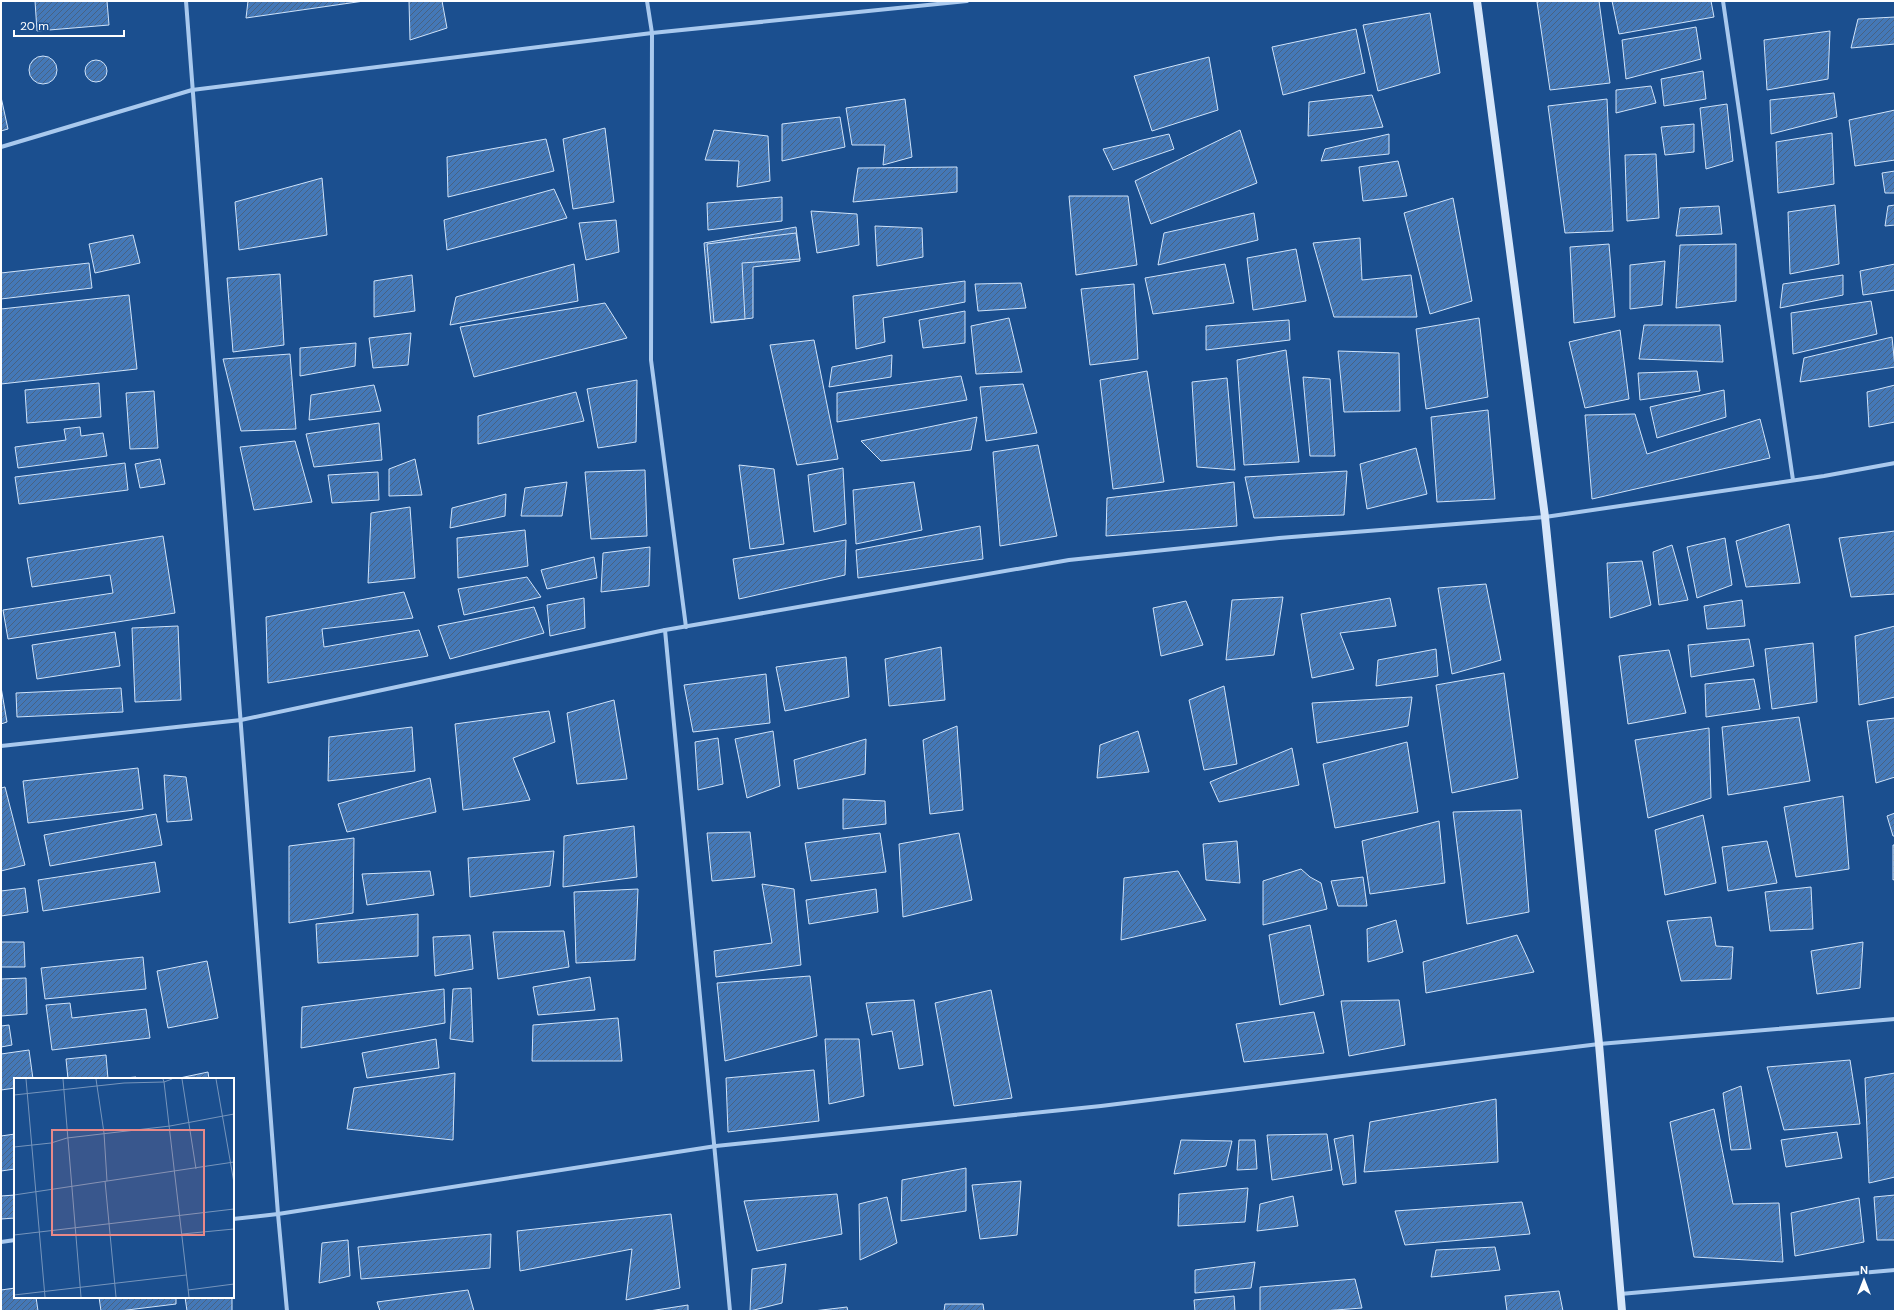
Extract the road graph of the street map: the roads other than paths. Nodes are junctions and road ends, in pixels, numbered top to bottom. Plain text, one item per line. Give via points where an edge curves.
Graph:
1 (186, 1) edge
2 (647, 1) edge
3 (967, 1) edge
4 (1477, 1) edge
5 (1723, 1) edge
6 (652, 33) junction
7 (192, 90) junction
8 (1, 147) edge
9 (1895, 463) edge
10 (1793, 480) junction
11 (1545, 517) junction
12 (686, 627) junction
13 (665, 630) junction
14 (241, 720) junction
15 (1, 746) edge
16 (1895, 1019) edge
17 (1599, 1044) junction
18 (716, 1146) junction
19 (278, 1214) junction
20 (234, 1219) edge
21 (14, 1240) edge
22 (1, 1242) edge
23 (1895, 1270) edge
24 (1620, 1294) junction
25 (287, 1311) edge
26 (730, 1311) edge
27 (1622, 1311) edge

1 - 7 street
2 - 6 street
3 - 6 street
4 - 11 street
5 - 10 street
6 - 7 street
6 - 12 street via 651,360
7 - 8 street
7 - 14 street
9 - 10 street
10 - 11 street
11 - 12 street via 1279,538 1069,560
11 - 17 street
12 - 13 street
13 - 14 street
13 - 18 street
14 - 15 street
14 - 19 street
16 - 17 street
17 - 18 street via 1109,1105
17 - 24 street
18 - 19 street
18 - 26 street
19 - 20 street
19 - 25 street
21 - 22 street
23 - 24 street
24 - 27 street

